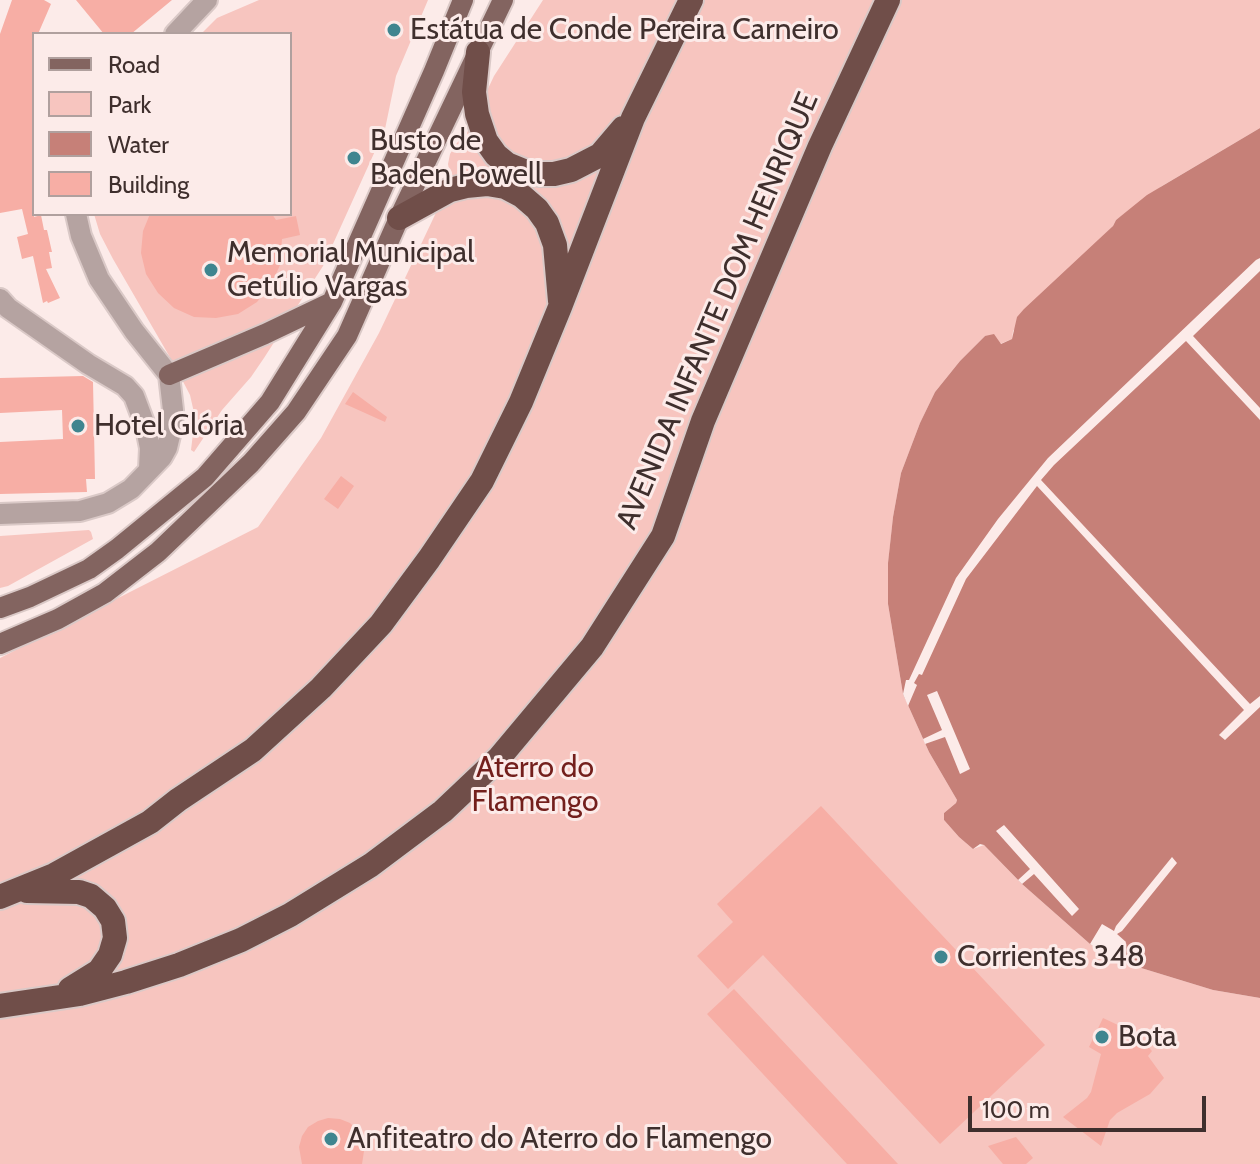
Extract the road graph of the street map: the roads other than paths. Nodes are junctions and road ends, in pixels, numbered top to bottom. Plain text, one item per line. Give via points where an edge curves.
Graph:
1 (207, 0) edge
2 (463, 0) edge
3 (503, 0) edge
4 (691, 0) edge
5 (888, 0) edge
6 (177, 32) edge
7 (478, 52) junction
8 (633, 118) junction
9 (76, 216) edge
10 (399, 218) junction
11 (332, 302) junction
12 (4, 304) edge
13 (560, 307) junction
14 (169, 375) junction
15 (149, 469) junction
16 (0, 514) edge
17 (0, 608) edge
18 (0, 644) edge
19 (8, 894) edge
20 (54, 997) junction
21 (0, 1006) edge

1 - 6 street
2 - 11 main road
3 - 7 main road
4 - 8 highway
5 - 20 highway, AVENIDA INFANTE DOM HENRIQUE via 703,421 663,536 583,658 499,758 443,811 371,865 241,940 126,982
7 - 8 highway via 477,114 486,141 507,164 539,174 571,170 600,155
7 - 10 main road
8 - 13 highway
9 - 14 street via 99,279
10 - 13 highway via 466,186 505,187 522,196 547,223 555,245
10 - 18 main road via 347,336 296,412 251,463 158,552 105,593
11 - 14 main road
11 - 17 main road via 270,402 205,477 89,569
12 - 15 street via 134,396 146,428
13 - 19 highway via 482,481 381,624 321,688 253,750 150,822
14 - 15 street via 172,427 167,448
15 - 16 street via 108,503 80,511
19 - 20 highway via 79,892 91,896 113,921 115,938 99,971
20 - 21 highway, AVENIDA INFANTE DOM HENRIQUE

